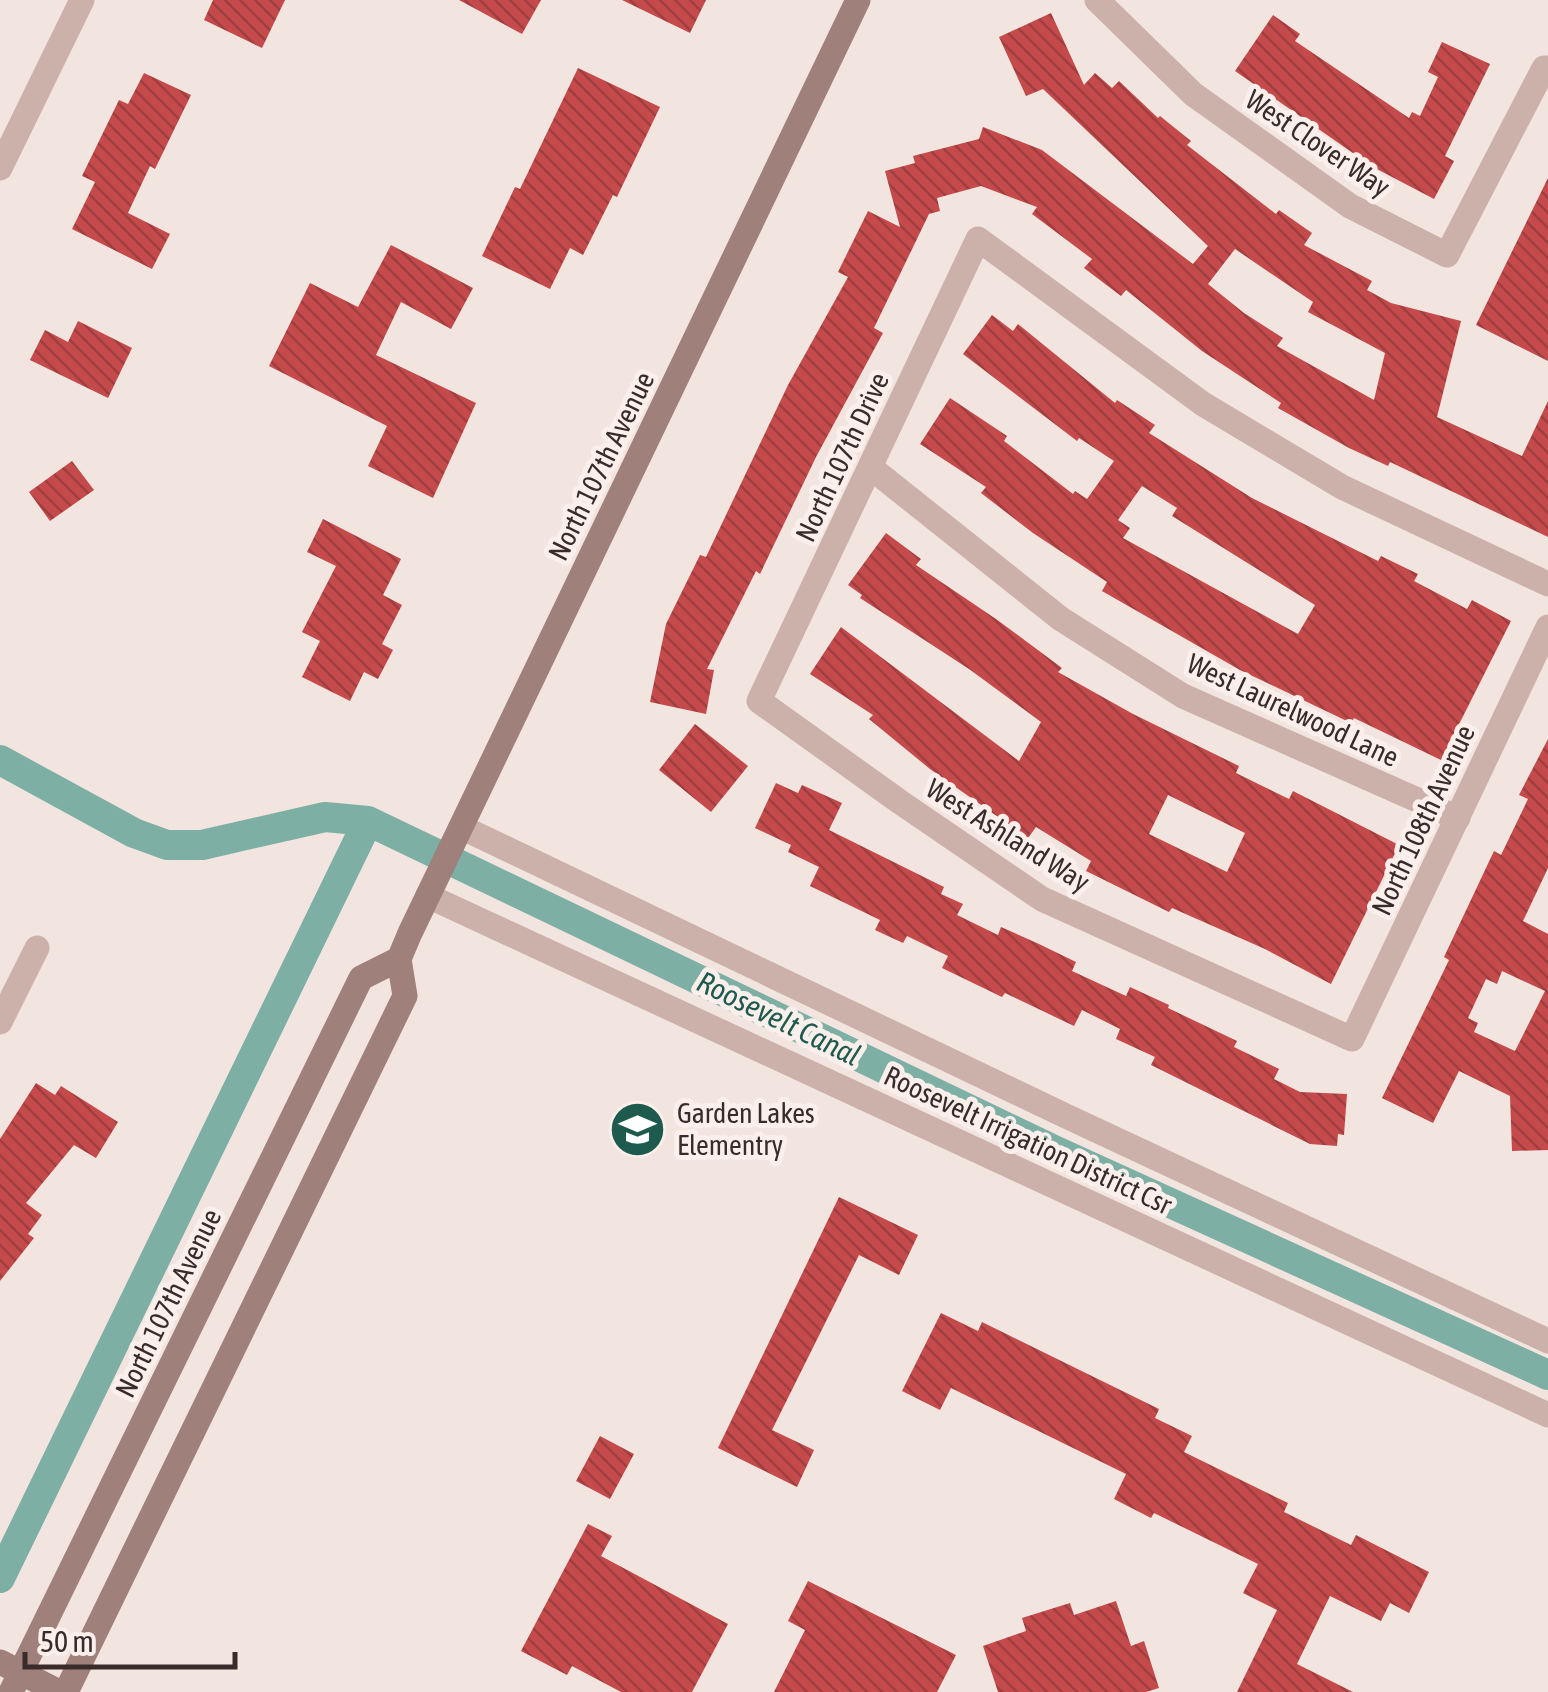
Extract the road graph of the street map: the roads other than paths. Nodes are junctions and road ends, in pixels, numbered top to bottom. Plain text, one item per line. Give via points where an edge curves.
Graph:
1 (82, 0) edge
2 (858, 0) edge
3 (1097, 0) edge
4 (1548, 68) edge
5 (0, 168) edge
6 (870, 467) junction
7 (1548, 584) edge
8 (1548, 627) edge
9 (759, 701) joint
10 (1458, 818) junction
11 (461, 828) junction
12 (430, 892) junction
13 (37, 948) dead end
14 (398, 959) junction
15 (0, 1022) edge
16 (1352, 1039) joint
17 (1548, 1341) edge
18 (1548, 1415) edge
19 (10, 1675) edge
20 (63, 1692) edge

1 - 5 street
2 - 11 main road, North 107th Avenue
3 - 4 street, West Clover Way via 1193,94 1350,206 1447,255
6 - 7 street, North 107th Drive via 978,239 1203,404 1342,487
6 - 9 street, North 107th Drive
6 - 10 street, West Laurelwood Lane via 1061,619 1183,696
8 - 10 street, North 108th Avenue
9 - 16 street, West Ashland Way via 1042,898
10 - 16 street, North 108th Avenue
11 - 12 main road, North 107th Avenue
11 - 17 street, Roosevelt Irrigation District Csr
12 - 14 main road, North 107th Avenue
12 - 18 street, Roosevelt Irrigation District Csr
13 - 15 street
14 - 19 main road, North 107th Avenue via 361,978
14 - 20 main road, North 107th Avenue via 405,996
19 - 20 main road

